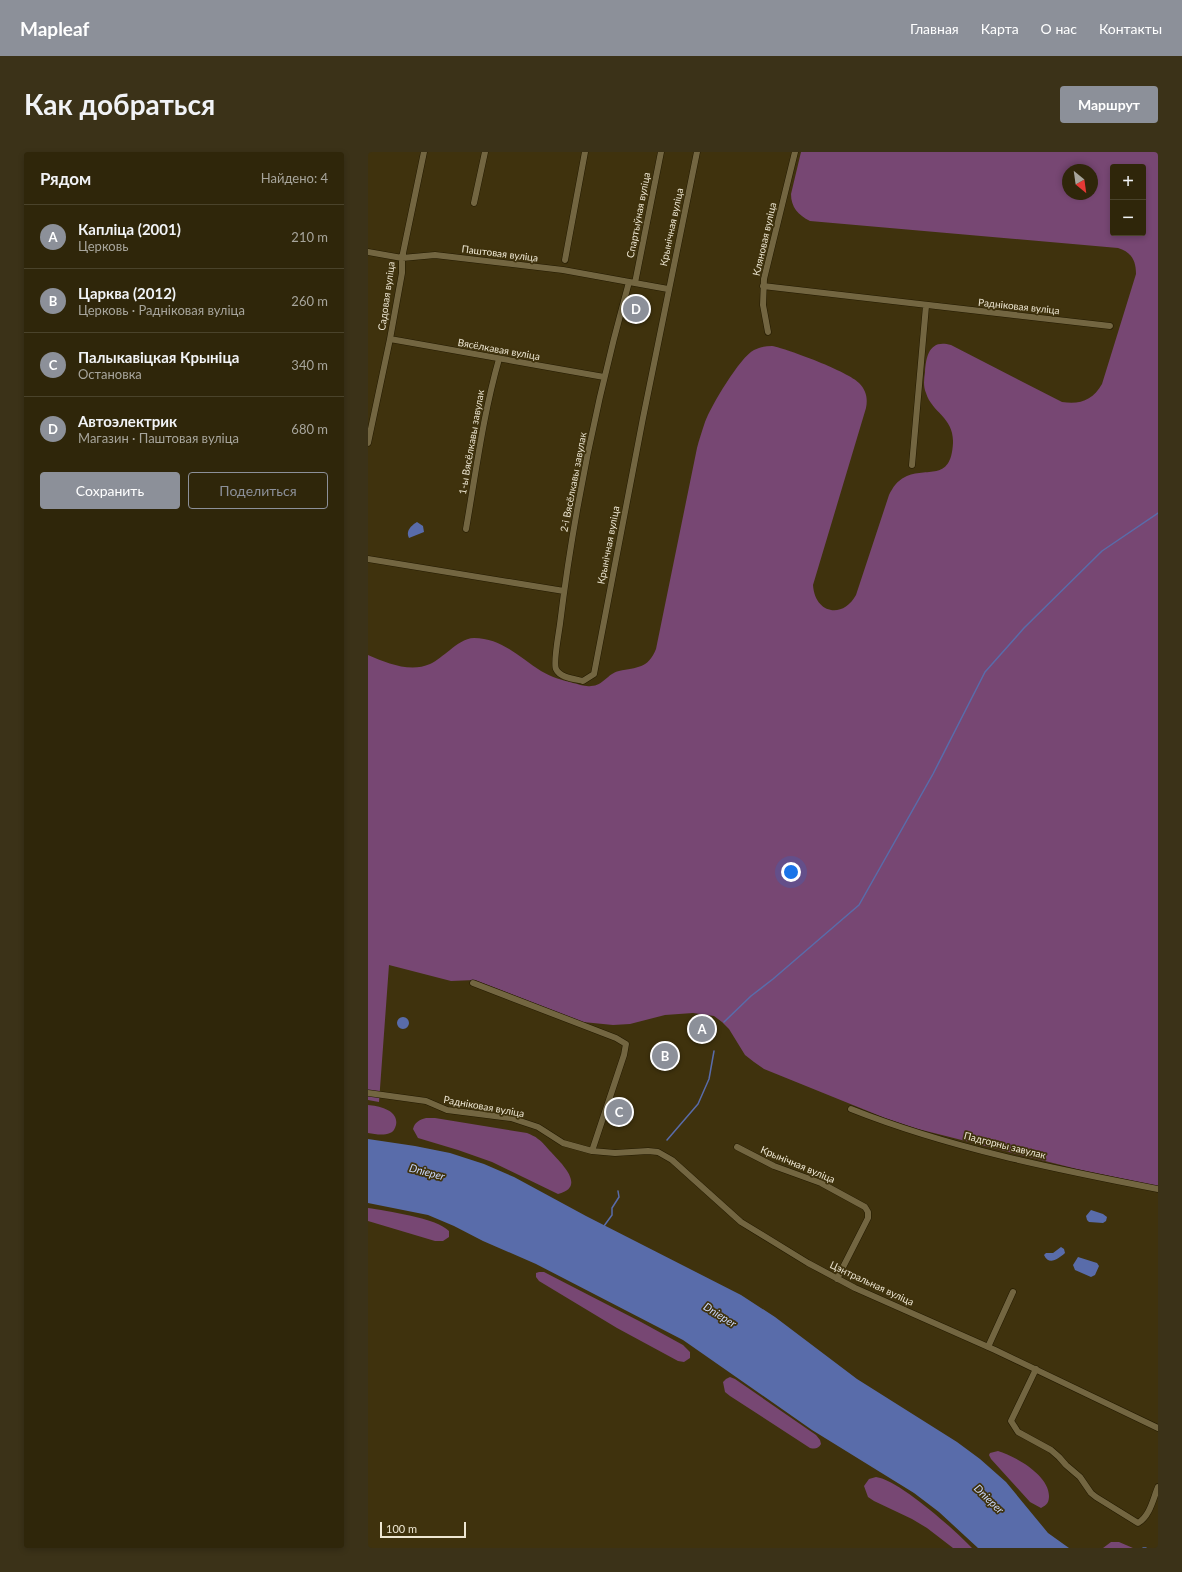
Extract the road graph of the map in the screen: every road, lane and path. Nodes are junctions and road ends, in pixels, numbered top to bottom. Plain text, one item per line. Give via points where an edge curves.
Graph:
1 (424, 152) edge
2 (485, 152) edge
3 (585, 152) edge
4 (661, 152) edge
5 (697, 152) edge
6 (795, 152) edge
7 (474, 203) dead end
8 (368, 252) edge
9 (402, 258) junction
10 (565, 260) dead end
11 (632, 282) junction
12 (763, 286) junction
13 (668, 289) junction
14 (926, 306) junction
15 (1110, 326) dead end
16 (768, 332) dead end
17 (390, 339) junction
18 (499, 359) junction
19 (604, 378) junction
20 (368, 443) edge
21 (912, 465) dead end
22 (466, 529) dead end
23 (368, 559) edge
24 (564, 591) junction
25 (473, 983) dead end
26 (368, 1093) edge
27 (851, 1109) dead end
28 (737, 1147) dead end
29 (592, 1151) junction
30 (1158, 1189) edge
31 (837, 1279) junction
32 (1013, 1292) dead end
33 (988, 1347) junction
34 (1036, 1370) junction
35 (1158, 1428) edge
36 (1158, 1486) edge

1 - 9 street, Садовая вуліца
2 - 7 street
3 - 10 street
4 - 11 street, Спартыўная вуліца
5 - 13 street, Крынічная вуліца
6 - 12 street, Кляновая вуліца
8 - 9 street, Паштовая вуліца
9 - 11 street, Паштовая вуліца via 435,255 563,270
9 - 17 street, Садовая вуліца via 402,273
11 - 13 street, Паштовая вуліца
11 - 19 street
12 - 14 street, Радніковая вуліца
12 - 16 street, Кляновая вуліца via 763,305
13 - 24 street, Крынічная вуліца via 594,674 583,681 560,674 556,670
14 - 15 street, Радніковая вуліца
14 - 21 street
17 - 18 street, Вясёлкавая вуліца
17 - 20 street, Садовая вуліца
18 - 19 street, Вясёлкавая вуліца
18 - 22 street, 1-ы Вясёлкавы завулак via 492,382
19 - 24 street, 2-і Вясёлкавы завулак
23 - 24 street
25 - 29 street via 626,1044
26 - 29 street, Радніковая вуліца via 426,1102 448,1110 511,1118 538,1127 563,1143
27 - 30 street, Падгорны завулак via 892,1125 952,1143 1097,1178
28 - 31 street, Крынічная вуліца via 774,1166 821,1183 865,1208 868,1218
29 - 31 street, Цэнтральная вуліца via 648,1151 665,1155 749,1228
31 - 33 street, Цэнтральная вуліца
32 - 33 street
33 - 34 street, Цэнтральная вуліца
34 - 35 street, Цэнтральная вуліца
34 - 36 street via 1011,1420 1018,1432 1051,1450 1080,1477 1091,1493 1138,1523 1147,1515

